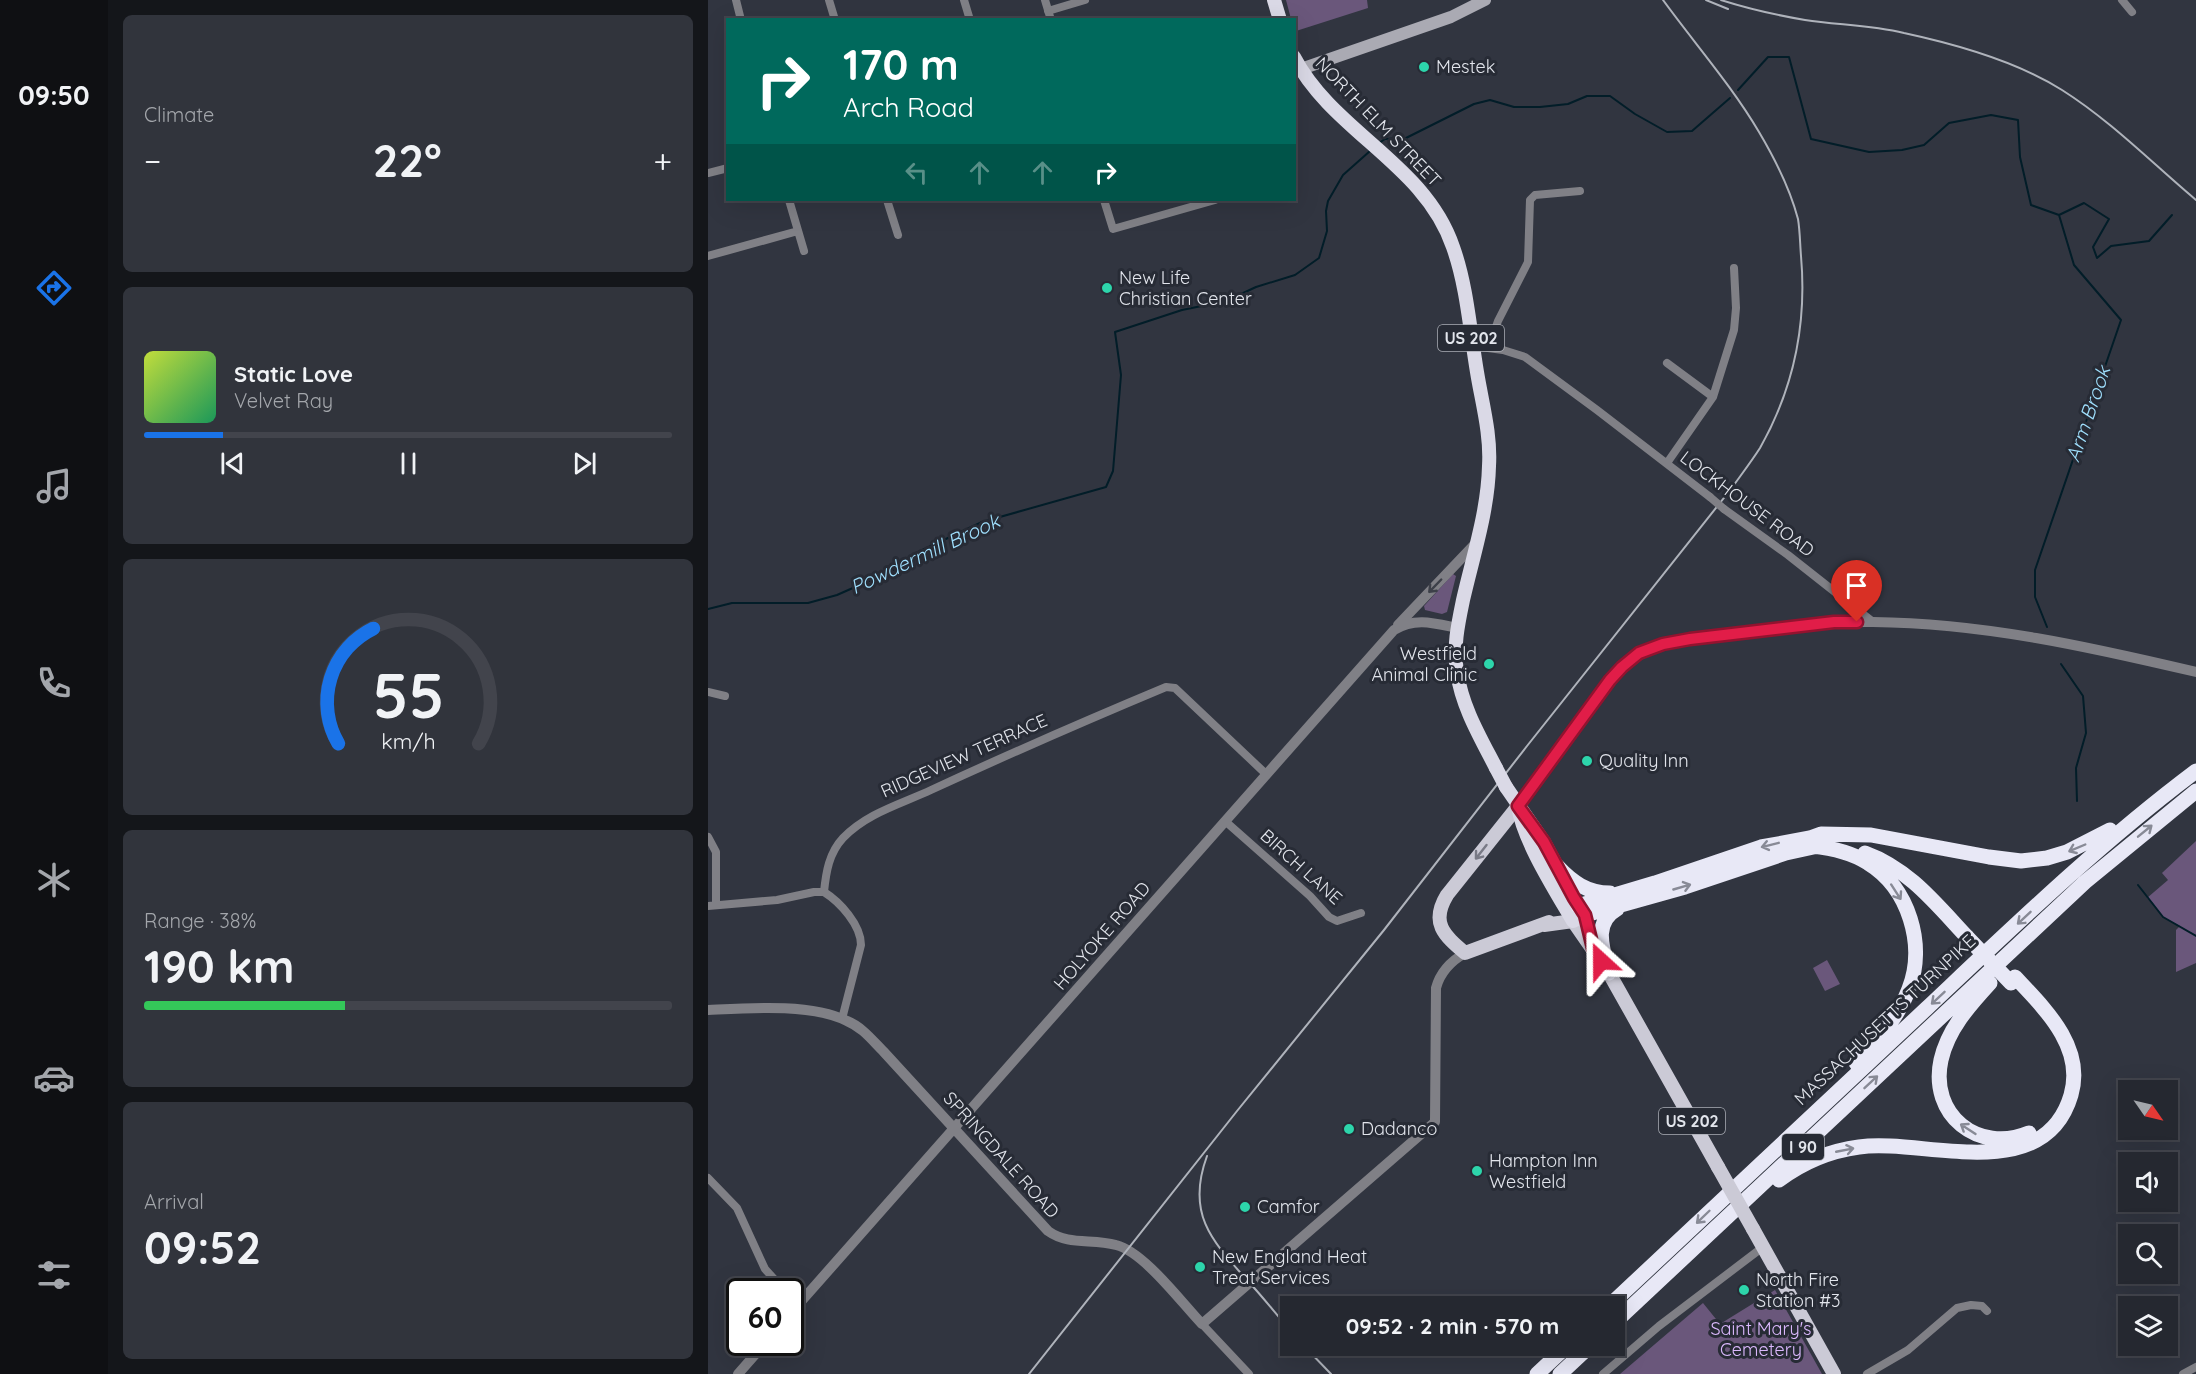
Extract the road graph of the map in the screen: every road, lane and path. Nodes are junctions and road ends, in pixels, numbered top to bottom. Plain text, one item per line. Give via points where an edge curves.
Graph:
1 (736, 0) edge
2 (829, 0) edge
3 (964, 0) edge
4 (1045, 0) edge
5 (1085, 0) edge
6 (1274, 0) edge
7 (1485, 0) edge
8 (2122, 0) edge
9 (2132, 12) dead end
10 (1050, 15) edge
11 (740, 18) edge
12 (834, 18) edge
13 (969, 18) edge
14 (1279, 18) edge
15 (1297, 66) edge
16 (726, 168) edge
17 (708, 173) edge
18 (1580, 191) dead end
19 (789, 201) edge
20 (887, 201) edge
21 (1104, 201) edge
22 (1211, 201) edge
23 (798, 231) junction
24 (897, 235) dead end
25 (804, 251) dead end
26 (708, 256) edge
27 (1734, 267) dead end
28 (1473, 346) junction
29 (1491, 348) junction
30 (1667, 363) dead end
31 (1713, 397) junction
32 (1667, 464) junction
33 (1475, 544) junction
34 (1873, 622) junction
35 (1457, 628) junction
36 (1394, 630) junction
37 (2196, 672) edge
38 (708, 692) edge
39 (724, 696) dead end
40 (2196, 771) edge
41 (1266, 774) junction
42 (2196, 791) edge
43 (1518, 806) junction
44 (2146, 809) junction
45 (1226, 821) junction
46 (708, 837) edge
47 (1811, 842) junction
48 (1557, 866) junction
49 (2085, 882) junction
50 (824, 892) junction
51 (1628, 897) junction
52 (712, 906) edge
53 (1361, 913) dead end
54 (1576, 913) junction
55 (1459, 957) junction
56 (1609, 973) junction
57 (2013, 980) junction
58 (708, 1010) edge
59 (842, 1019) junction
60 (955, 1128) junction
61 (708, 1178) edge
62 (1738, 1184) junction
63 (1762, 1247) junction
64 (773, 1278) edge
65 (1620, 1296) edge
66 (804, 1300) edge
67 (1987, 1311) dead end
68 (1625, 1313) edge
69 (1625, 1314) edge
70 (1202, 1324) junction
71 (754, 1356) edge
72 (1556, 1356) edge
73 (1579, 1356) edge
74 (2196, 1366) edge
75 (738, 1374) edge
76 (1249, 1374) edge
77 (1537, 1374) edge
78 (1560, 1374) edge
79 (1603, 1374) edge
80 (1834, 1374) edge
81 (1867, 1374) edge
82 (2183, 1374) edge

1 - 11 street
2 - 12 street
3 - 13 street
4 - 10 street
5 - 10 street
6 - 14 highway
7 - 15 main road via 1451,17
8 - 9 street
15 - 28 highway, NORTH ELM STREET / US 202 via 1331,105 1411,178 1439,217 1449,236 1461,279
16 - 17 street
18 - 29 street via 1535,195 1530,200 1528,262 1498,321
19 - 23 street
20 - 24 street
21 - 22 street via 1113,229
23 - 25 street
23 - 26 street
27 - 31 street via 1734,330
28 - 29 street, LOCKHOUSE ROAD
28 - 33 highway, NORTH ELM STREET / US 202 via 1489,458 1484,511
29 - 32 street, LOCKHOUSE ROAD via 1525,357
30 - 31 street
31 - 32 street
32 - 34 street, LOCKHOUSE ROAD, bridge
33 - 35 highway, NORTH ELM STREET / US 202
33 -> 36 street, HOLYOKE ROAD
34 - 37 street via 1997,631
34 - 43 street via 1834,622 1713,636 1663,644 1639,653 1610,680
35 - 36 street via 1421,621
35 - 43 highway, NORTH ELM STREET / US 202, bridge via 1457,672 1466,707
36 - 41 street, HOLYOKE ROAD
38 - 39 street
40 - 44 highway, MASSACHUSETTS TURNPIKE / I 90
41 - 45 street, HOLYOKE ROAD
41 - 50 street, RIDGEVIEW TERRACE via 1175,688 1166,687 872,816 835,847 826,870
49 -> 42 highway, MASSACHUSETTS TURNPIKE / I 90
43 - 48 highway, US 202
43 - 54 highway, US 202 via 1524,828
43 -> 55 main road via 1452,887 1439,910 1438,921
44 -> 47 highway via 2074,849 2027,860 1989,858 1863,834 1821,834
44 -> 62 highway, MASSACHUSETTS TURNPIKE / I 90 via 2080,865
45 - 53 street, BIRCH LANE via 1329,917 1337,921
45 - 60 street, HOLYOKE ROAD
46 - 52 street via 716,852
47 - 51 highway via 1761,847
47 - 57 highway, bridge via 1852,849 1894,866 1918,884
47 -> 62 highway via 1858,857 1895,888 1915,936 1912,980 1885,1030
48 - 51 highway via 1591,891
48 - 54 highway, US 202
57 -> 49 highway via 2054,1034 2063,1058 2065,1086 2057,1108 2036,1130 2019,1137 1995,1139 1965,1129 1947,1109 1939,1075 1944,1047 1973,1002
68 -> 49 highway, MASSACHUSETTS TURNPIKE / I 90
50 - 52 street
50 - 59 street via 852,921 861,937
51 - 54 highway
51 - 56 highway via 1608,914 1603,924 1601,945
54 - 55 main road
54 - 56 main road, US 202
55 - 70 street via 1436,988 1435,1122
56 - 63 main road, US 202, bridge
69 -> 57 highway via 1774,1183 1814,1158 1861,1147 1984,1153 2011,1150 2048,1133 2068,1105 2073,1088 2072,1060 2062,1033 2047,1012
58 - 59 street, SPRINGDALE ROAD via 791,1009
59 - 60 street, SPRINGDALE ROAD via 860,1028
60 - 66 street, HOLYOKE ROAD
60 - 70 street, SPRINGDALE ROAD via 1048,1231 1066,1240 1110,1243 1127,1249
61 - 64 street via 737,1209 765,1269
62 -> 65 highway, MASSACHUSETTS TURNPIKE / I 90
63 - 79 street
63 - 80 main road, US 202
67 - 81 street via 1982,1306 1957,1308 1908,1350
70 - 76 street, SPRINGDALE ROAD
71 - 75 street
72 - 77 highway
73 - 78 highway
74 - 82 street

